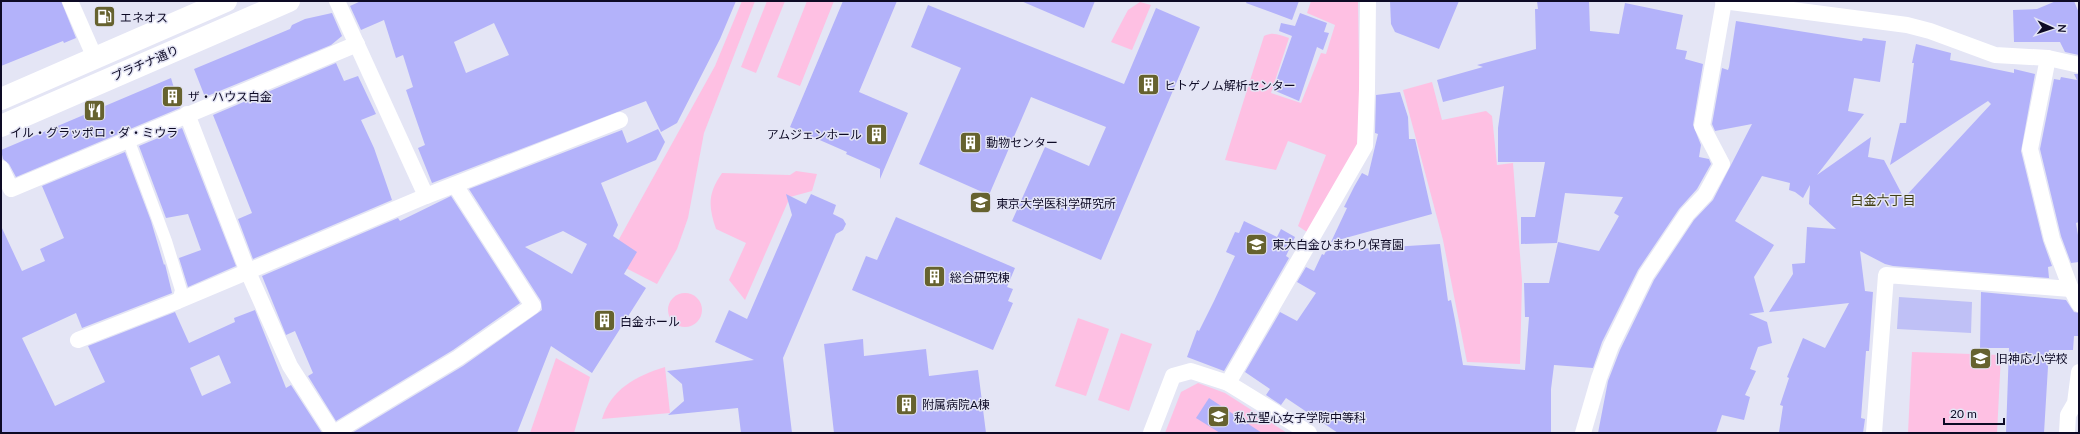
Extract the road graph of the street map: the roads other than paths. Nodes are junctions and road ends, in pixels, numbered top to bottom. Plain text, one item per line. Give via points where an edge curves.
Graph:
1 (70, 1) edge
2 (226, 1) edge
3 (289, 1) edge
4 (337, 1) edge
5 (1368, 1) edge
6 (1724, 1) edge
7 (205, 5) edge
8 (217, 32) junction
9 (357, 44) junction
10 (95, 58) junction
11 (2048, 58) junction
12 (2079, 65) edge
13 (1, 99) edge
14 (187, 114) junction
15 (620, 120) dead end
16 (1, 126) edge
17 (128, 139) junction
18 (1, 168) edge
19 (455, 185) junction
20 (426, 196) junction
21 (248, 272) junction
22 (2071, 289) junction
23 (178, 301) junction
24 (2079, 304) edge
25 (78, 340) dead end
26 (2079, 372) edge
27 (1228, 382) junction
28 (334, 433) edge
29 (1151, 433) edge
30 (1309, 433) edge
31 (1583, 433) edge
32 (1874, 433) edge
33 (2067, 433) edge

1 - 10 street
2 - 7 main road, プラチナ通り
3 - 8 main road, プラチナ通り
4 - 9 street
5 - 27 street via 1368,89 1364,146
6 - 11 street via 1907,25 1995,55
6 - 31 street via 1702,126 1722,164 1705,195 1687,214 1646,276 1611,346
7 - 8 street
7 - 10 main road, プラチナ通り
8 - 16 main road, プラチナ通り
9 - 14 street
9 - 20 street
10 - 13 main road, プラチナ通り
11 - 12 street
11 - 22 street via 2030,149 2052,239
14 - 17 street
14 - 21 street
15 - 19 street
17 - 18 street via 11,189
17 - 23 street via 164,234 181,290
19 - 20 street
19 - 28 street via 533,306 458,358
20 - 21 street
21 - 23 street
21 - 28 street via 290,366
22 - 24 street
22 - 32 street via 1886,275
23 - 25 street
26 - 33 street via 2075,403 2068,415
27 - 29 street via 1191,371 1173,376
27 - 30 street

